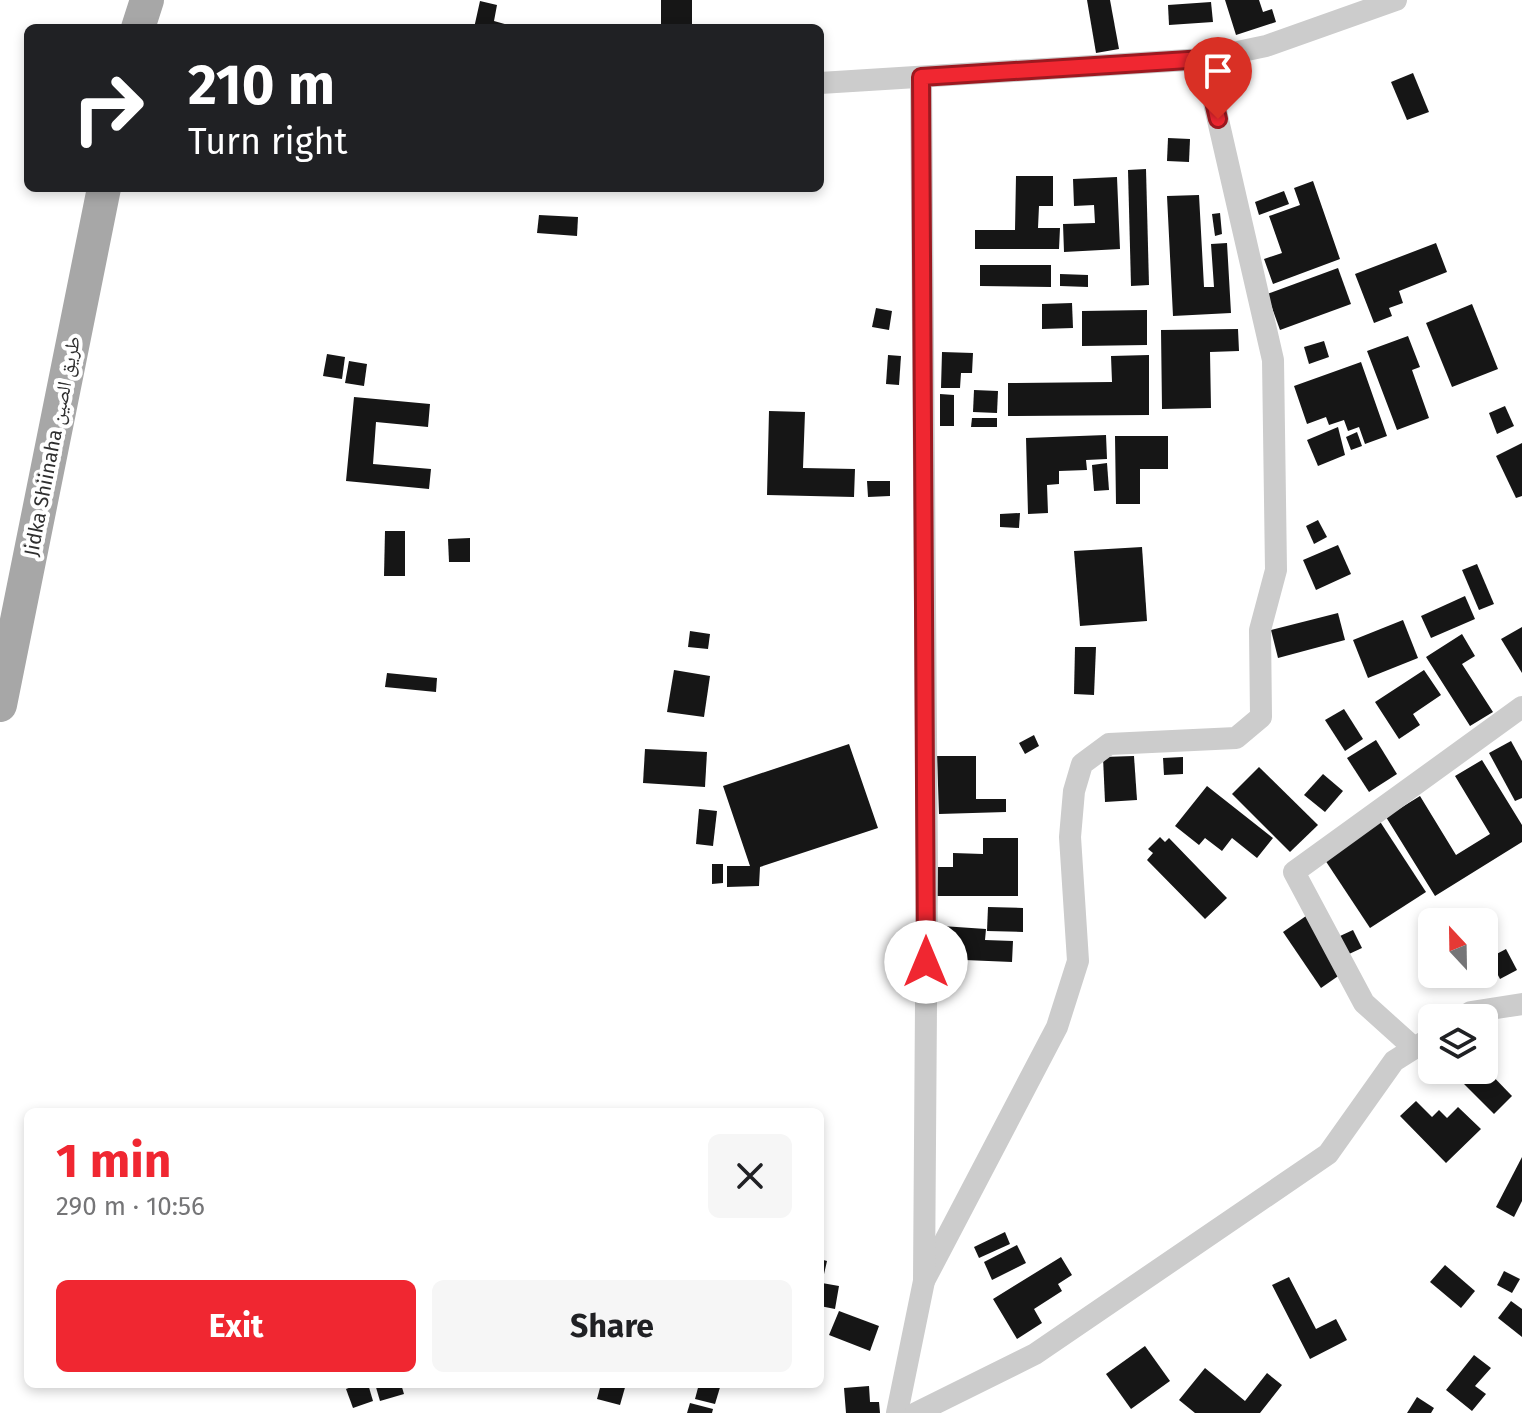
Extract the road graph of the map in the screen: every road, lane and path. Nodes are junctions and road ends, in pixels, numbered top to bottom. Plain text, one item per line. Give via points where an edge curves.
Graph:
1 (147, 0) edge
2 (1396, 0) edge
3 (139, 24) edge
4 (1204, 59) junction
5 (921, 77) junction
6 (824, 83) edge
7 (103, 192) edge
8 (0, 705) edge
9 (1522, 707) edge
10 (1522, 1004) edge
11 (1498, 1008) edge
12 (1418, 1039) edge
13 (1418, 1045) edge
14 (924, 1281) junction
15 (897, 1413) edge
16 (916, 1413) edge

1 - 3 main road
2 - 4 street via 1266,46
4 - 5 street
4 - 14 street via 1273,360 1276,570 1260,630 1261,717 1236,738 1109,744 1082,764 1070,837 1078,961 1057,1027
5 - 6 street
5 - 14 street via 927,866
7 - 8 main road, Jidka Shiinaha طريق الصين
9 - 12 street via 1294,872 1364,1003
10 - 11 street
13 - 16 street via 1394,1061 1328,1154 1035,1354
14 - 15 street

